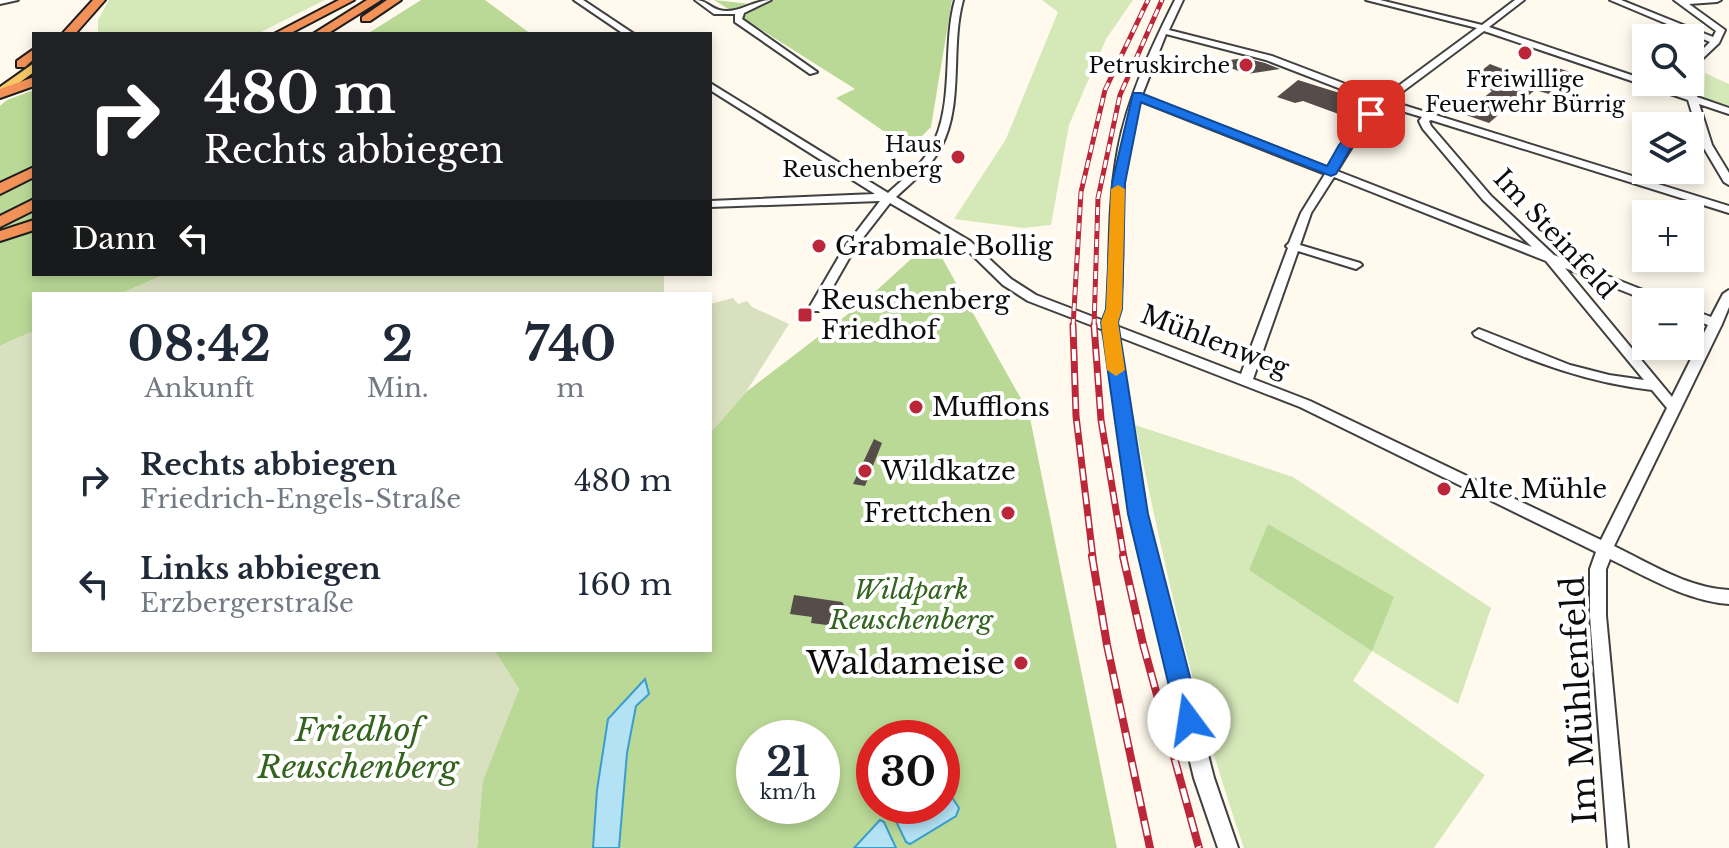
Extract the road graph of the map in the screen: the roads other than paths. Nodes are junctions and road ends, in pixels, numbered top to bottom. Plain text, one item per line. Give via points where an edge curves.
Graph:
1 (14, 0) edge
2 (85, 0) edge
3 (99, 0) edge
4 (348, 0) edge
5 (375, 0) edge
6 (395, 0) edge
7 (578, 0) edge
8 (699, 0) edge
9 (767, 0) edge
10 (959, 0) edge
11 (1179, 0) edge
12 (1370, 0) edge
13 (1520, 0) edge
14 (1614, 0) edge
15 (1717, 0) edge
16 (1680, 1) edge
17 (0, 2) edge
18 (740, 12) junction
19 (1485, 28) junction
20 (1164, 31) junction
21 (56, 32) edge
22 (70, 32) edge
23 (284, 32) edge
24 (322, 32) edge
25 (345, 32) edge
26 (627, 32) edge
27 (1717, 43) junction
28 (29, 66) edge
29 (813, 72) dead end
30 (0, 80) edge
31 (32, 82) edge
32 (712, 87) edge
33 (0, 94) edge
34 (1137, 96) junction
35 (1692, 98) junction
36 (1383, 102) junction
37 (1729, 111) edge
38 (1430, 115) junction
39 (32, 172) edge
40 (1331, 172) junction
41 (1729, 182) edge
42 (0, 189) edge
43 (32, 190) edge
44 (891, 196) junction
45 (712, 204) edge
46 (32, 205) edge
47 (0, 206) edge
48 (1729, 210) edge
49 (0, 222) edge
50 (32, 226) edge
51 (0, 236) edge
52 (1292, 246) junction
53 (1550, 258) junction
54 (1356, 265) dead end
55 (1632, 290) edge
56 (1729, 294) edge
57 (815, 308) dead end
58 (1704, 319) edge
59 (1716, 324) junction
60 (1479, 333) dead end
61 (1246, 380) junction
62 (1657, 386) junction
63 (1675, 409) junction
64 (1605, 549) junction
65 (1729, 597) edge
66 (1228, 848) edge
67 (1618, 848) edge

1 - 17 street
2 - 21 highway
3 - 22 highway
4 - 23 highway
5 - 24 highway
6 - 25 highway
7 - 26 street
8 - 18 street via 717,12
9 - 18 street
10 - 44 street via 945,123 930,157
11 - 20 street
12 - 19 street
13 - 19 street
14 - 27 street
15 - 16 street
16 - 27 street via 1719,26
18 - 29 street via 738,20
19 - 35 street
19 - 36 street
20 - 34 street
20 - 36 street via 1269,58
27 - 35 street via 1696,60
28 - 30 main road
28 - 33 main road
31 - 33 highway
32 - 44 street, Mühlenweg
34 - 40 street
34 - 66 street via 1118,183 1110,329 1138,514 1204,778
35 - 37 street
35 - 41 street via 1707,145
36 - 38 street
36 - 40 street via 1359,127
38 - 48 street
38 - 53 street, Im Steinfeld via 1426,127 1456,164
39 - 42 highway
40 - 52 street
40 - 53 street
43 - 47 highway
44 - 45 street
44 - 57 street via 830,277
44 - 61 street, Mühlenweg via 966,243 1032,298
46 - 49 highway
50 - 51 highway
52 - 54 street
52 - 61 street
53 - 55 street
53 - 62 street, Im Steinfeld
56 - 59 street, Im Mühlenfeld
58 - 59 street
59 - 63 street, Im Mühlenfeld
60 - 62 street via 1560,369
61 - 64 street, Mühlenweg
62 - 63 street, Im Steinfeld
63 - 64 street, Im Mühlenfeld
64 - 65 street, Mühlenweg via 1694,591
64 - 67 street, Im Mühlenfeld via 1598,569 1598,616

